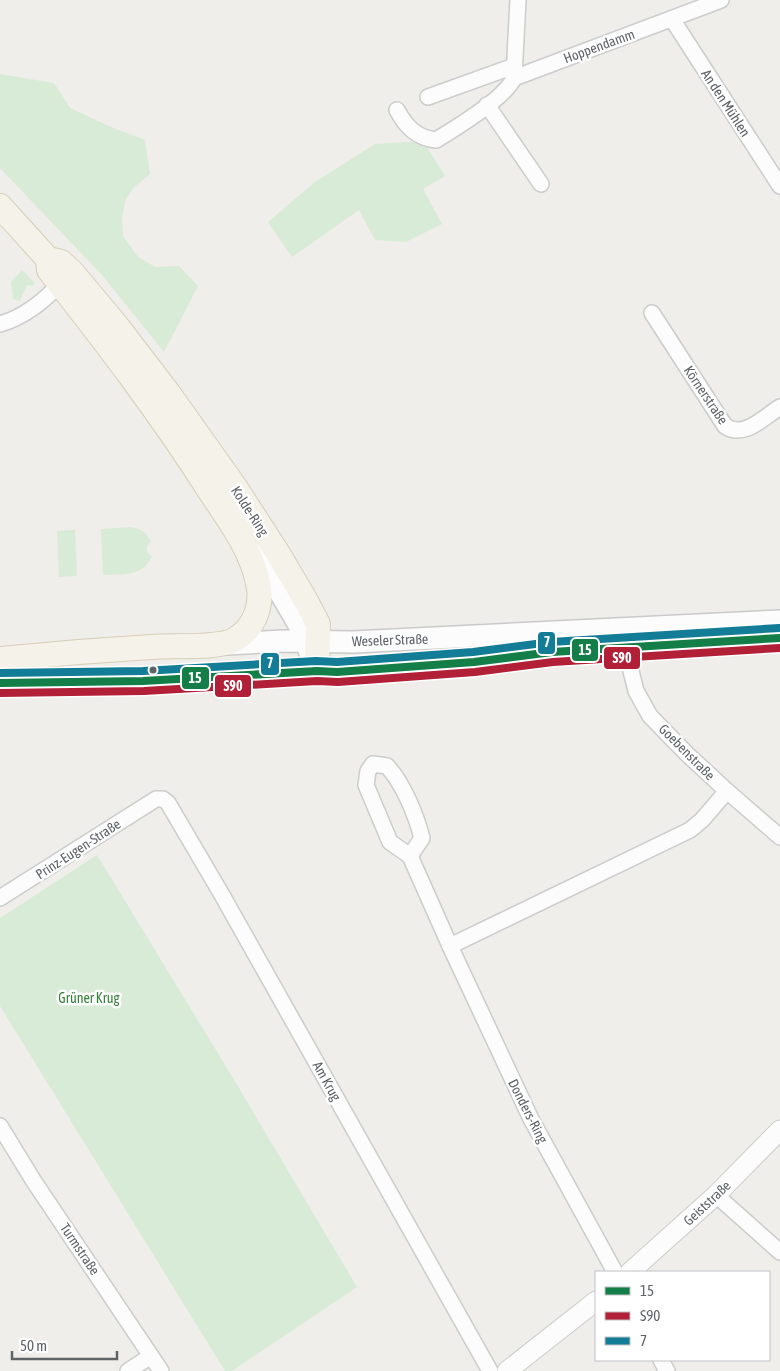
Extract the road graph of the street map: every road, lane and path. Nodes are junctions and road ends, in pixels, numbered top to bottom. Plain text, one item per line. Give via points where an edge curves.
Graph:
1 (518, 0) edge
2 (721, 0) edge
3 (672, 19) junction
4 (514, 72) junction
5 (428, 97) dead end
6 (487, 105) junction
7 (397, 110) dead end
8 (541, 184) dead end
9 (780, 186) edge
10 (0, 206) edge
11 (48, 259) junction
12 (60, 284) junction
13 (652, 313) dead end
14 (0, 324) edge
15 (780, 407) edge
16 (245, 545) junction
17 (780, 621) edge
18 (780, 638) edge
19 (312, 642) junction
20 (227, 644) junction
21 (626, 647) junction
22 (0, 659) edge
23 (317, 671) junction
24 (0, 683) edge
25 (727, 791) junction
26 (156, 799) joint
27 (780, 837) edge
28 (410, 856) junction
29 (0, 898) edge
30 (450, 946) junction
31 (0, 1126) edge
32 (780, 1130) edge
33 (716, 1194) junction
34 (780, 1252) edge
35 (614, 1271) edge
36 (631, 1271) edge
37 (595, 1302) edge
38 (151, 1356) junction
39 (128, 1371) edge
40 (161, 1371) edge
41 (490, 1371) edge
42 (507, 1371) edge

1 - 4 street
2 - 3 street, Hoppendamm
3 - 4 street, Hoppendamm
3 - 9 street, An den Mühlen
4 - 5 street, Hoppendamm
4 - 6 street, Hoppendamm via 510,86
6 - 7 street, Hoppendamm via 436,140 408,128
6 - 8 street
10 - 11 main road, Kolde-Ring
11 - 12 main road, Kolde-Ring via 49,270
11 - 19 main road, Kolde-Ring via 60,262 72,272 202,438 258,521 306,601 318,624
12 - 14 street via 39,304
12 - 16 main road, Kolde-Ring via 158,412
13 - 15 street, Körnerstraße via 730,430 745,430
16 - 19 main road, Kolde-Ring via 271,576
16 - 20 main road, Kolde-Ring via 258,584 258,606 251,625
17 - 19 main road, Weseler Straße
18 - 21 main road, Weseler Straße
19 - 20 main road, Weseler Straße
19 - 23 main road, Kolde-Ring
20 - 22 main road, Weseler Straße
21 - 23 main road, Weseler Straße via 474,662
21 - 25 street, Goebenstraße via 636,691 650,716
23 - 24 main road, Weseler Straße via 144,681
25 - 27 street, Goebenstraße
25 - 30 street via 690,830
26 - 29 street, Prinz-Eugen-Straße
26 - 41 street, Am Krug via 168,803 181,824
28 - 28 street via 422,838 419,826 395,775 388,766 373,764 368,771 366,785 390,842
28 - 30 street, Donders-Ring
30 - 35 street, Donders-Ring via 531,1119
31 - 38 street, Turmstraße
32 - 33 street, Geiststraße
33 - 34 street
33 - 36 street, Geiststraße
37 - 42 street
38 - 39 street
38 - 40 street, Turmstraße

